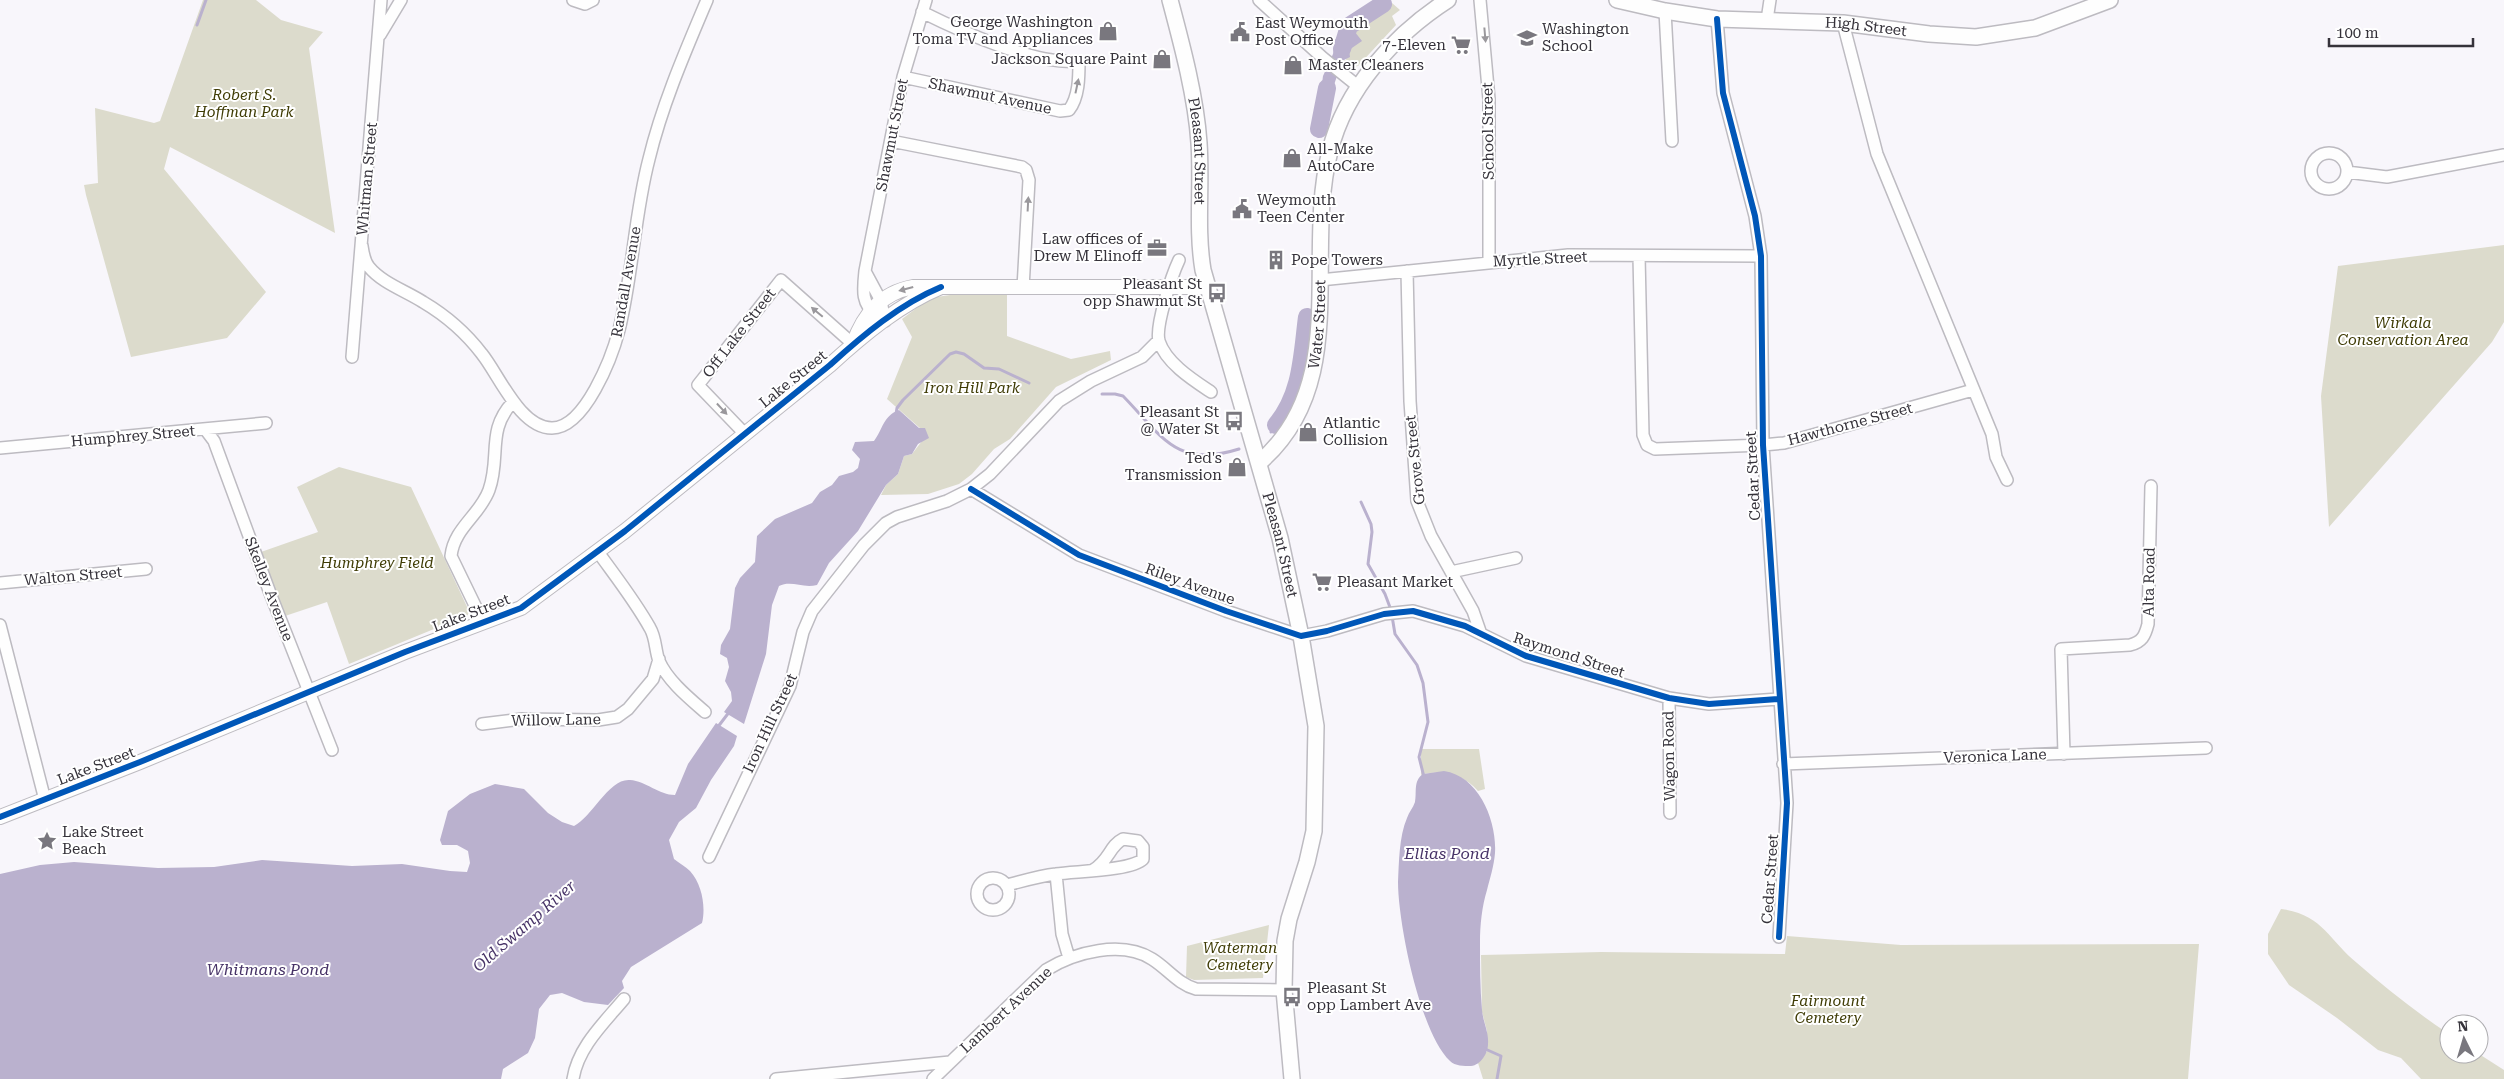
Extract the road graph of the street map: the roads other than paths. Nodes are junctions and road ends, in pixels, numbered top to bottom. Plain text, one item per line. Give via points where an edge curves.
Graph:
1 (381, 0) edge
2 (401, 0) edge
3 (574, 0) edge
4 (593, 0) edge
5 (707, 0) edge
6 (926, 0) edge
7 (1170, 0) edge
8 (1259, 0) edge
9 (1448, 0) edge
10 (1480, 0) edge
11 (1616, 0) edge
12 (1770, 0) edge
13 (2110, 0) edge
14 (1665, 11) junction
15 (922, 12) junction
16 (1717, 19) junction
17 (1767, 20) junction
18 (1843, 23) junction
19 (379, 36) junction
20 (903, 77) junction
21 (1353, 82) junction
22 (891, 141) junction
23 (1672, 141) dead end
24 (2504, 155) edge
25 (2347, 172) dead end
26 (362, 246) junction
27 (1639, 256) junction
28 (1761, 256) junction
29 (1179, 260) dead end
30 (1489, 262) junction
31 (1408, 271) junction
32 (1320, 280) junction
33 (941, 287) junction
34 (1206, 287) junction
35 (1023, 288) junction
36 (1168, 288) junction
37 (875, 305) junction
38 (885, 321) junction
39 (1158, 340) junction
40 (853, 344) junction
41 (352, 357) dead end
42 (1973, 390) junction
43 (1211, 392) dead end
44 (513, 402) junction
45 (266, 423) dead end
46 (206, 429) junction
47 (745, 434) junction
48 (1763, 445) junction
49 (0, 448) edge
50 (1260, 462) junction
51 (2007, 480) dead end
52 (2151, 486) dead end
53 (971, 489) junction
54 (598, 552) junction
55 (1516, 558) dead end
56 (146, 569) dead end
57 (1451, 572) junction
58 (0, 583) edge
59 (482, 622) junction
60 (0, 625) edge
61 (1482, 634) junction
62 (1301, 636) junction
63 (659, 659) junction
64 (309, 692) junction
65 (1669, 698) junction
66 (1778, 699) junction
67 (705, 712) dead end
68 (482, 724) dead end
69 (2206, 748) dead end
70 (332, 750) dead end
71 (2064, 754) junction
72 (1783, 764) junction
73 (45, 800) junction
74 (1670, 813) dead end
75 (0, 817) edge
76 (709, 857) dead end
77 (1093, 870) dead end
78 (1056, 874) junction
79 (1007, 885) dead end
80 (1779, 937) dead end
81 (1069, 958) junction
82 (1284, 990) junction
83 (624, 999) dead end
84 (950, 1062) junction
85 (573, 1079) edge
86 (776, 1079) edge
87 (933, 1079) edge
88 (1292, 1079) edge

1 - 19 street, Whitman Street
2 - 19 street
3 - 4 street via 585,4
5 - 44 street, Randall Avenue via 653,144 623,313 603,371 583,408 568,424 560,427 545,428 537,424
6 - 15 street, Shawmut Street
7 - 34 main road, Pleasant Street via 1199,141 1200,246
8 - 21 street
9 - 21 main road, Water Street
10 -> 30 street, School Street via 1488,71
11 - 14 main road, High Street
12 - 17 street
13 - 18 main road, High Street via 2035,28 1983,37 1935,35
14 - 16 main road, High Street
14 - 23 street
15 - 20 street, Shawmut Street
20 -> 15 street, Shawmut Avenue via 1060,111 1069,110 1078,83 1079,61 1052,61 983,39
16 - 17 main road, High Street
16 - 28 street, Cedar Street via 1723,93 1755,216
17 - 18 main road, High Street
18 - 42 street via 1878,154
19 - 26 street, Whitman Street
20 - 22 street, Shawmut Street
21 - 32 main road, Water Street via 1329,153 1322,202
35 -> 22 street via 1029,180 1026,170
22 - 37 street, Shawmut Street via 865,271
24 - 25 street via 2387,177
26 - 41 street, Whitman Street
26 - 44 street, Randall Avenue via 368,266 373,271 430,306 464,334 494,370
27 - 28 street, Myrtle Street
27 - 30 street, Myrtle Street via 1568,255
27 - 48 street, Hawthorne Street via 1643,435 1647,445 1656,449
28 - 48 street, Cedar Street
29 - 36 street
30 - 31 street, Myrtle Street
31 - 32 street, Myrtle Street
31 - 57 street, Grove Street via 1415,485 1422,518
32 - 50 main road, Water Street via 1316,360 1310,387 1286,436
33 - 35 street
33 -> 37 street via 905,288
33 - 38 street via 920,296
34 - 36 street
34 - 50 main road, Pleasant Street
35 - 36 street
36 - 39 street
37 - 38 street, Shawmut Street
37 - 40 street, Lake Street
38 - 40 street, Lake Street
39 - 43 street via 1164,352 1184,373
39 - 53 street, Iron Hill Street via 1142,357 1091,381 1059,401 990,474
40 - 47 street, Lake Street
40 -> 47 street, Off Lake Street via 780,280 698,385
42 - 48 street, Hawthorne Street via 1784,443
42 - 51 street
44 - 59 street via 498,423 493,476 487,496 452,546 451,556
45 - 46 street, Humphrey Street
46 - 49 street, Humphrey Street
46 - 64 street, Skelley Avenue via 214,441
47 - 54 street, Lake Street
48 - 66 street, Cedar Street
50 - 62 main road, Pleasant Street
52 - 71 street, Alta Road via 2148,624 2145,635 2138,643 2130,645 2061,649
53 - 62 street, Riley Avenue via 1072,552
53 - 76 street, Iron Hill Street via 948,501 911,511 886,523 819,600 803,632 790,686
54 - 59 street, Lake Street via 521,608
54 - 63 street via 651,629
55 - 57 street
56 - 58 street, Walton Street
57 - 61 street, Grove Street
59 - 64 street, Lake Street
60 - 73 street
61 - 62 street, Raymond Street via 1422,612 1404,610
61 - 65 street, Raymond Street via 1526,656
62 - 82 main road, Pleasant Street via 1316,726 1315,812 1307,862 1286,931
63 - 67 street via 665,671
63 - 68 street, Willow Lane via 653,679 628,709 616,717 598,720 522,719
64 - 70 street, Skelley Avenue
64 - 73 street, Lake Street
65 - 66 street, Raymond Street via 1709,704
65 - 74 street, Wagon Road
66 - 72 street, Cedar Street
69 - 71 street, Veronica Lane
71 - 72 street, Veronica Lane
72 - 80 street, Cedar Street via 1787,803
73 - 75 street, Lake Street
77 - 78 street
78 - 79 street
78 - 81 street via 1062,934
81 - 82 street, Lambert Avenue via 1103,951 1132,951 1151,958 1187,987 1196,990
81 - 84 street, Lambert Avenue via 1046,970
82 - 88 main road, Pleasant Street
83 - 85 street via 595,1032 579,1059
84 - 86 street
84 - 87 street, Lambert Avenue

